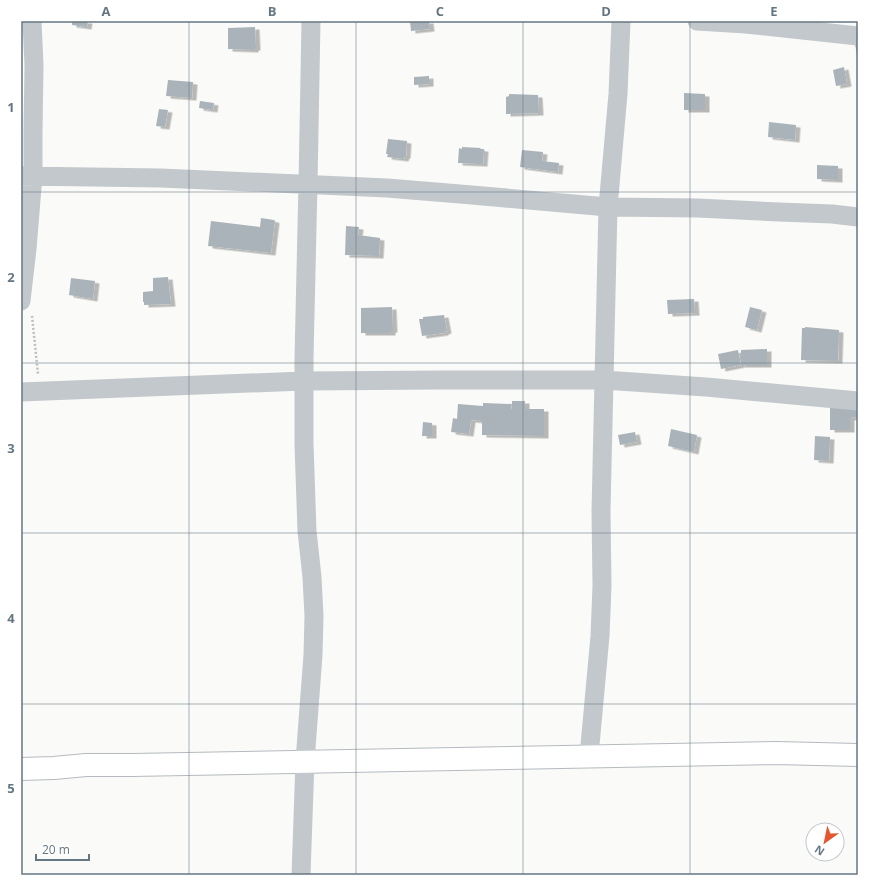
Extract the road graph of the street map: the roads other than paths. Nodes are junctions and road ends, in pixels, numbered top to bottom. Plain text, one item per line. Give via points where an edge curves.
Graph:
1 (32, 21) edge
2 (311, 21) edge
3 (621, 21) edge
4 (697, 21) edge
5 (858, 36) edge
6 (27, 176) edge
7 (308, 184) junction
8 (608, 207) junction
9 (858, 217) edge
10 (21, 301) edge
11 (604, 380) junction
12 (304, 381) junction
13 (21, 392) edge
14 (858, 401) edge
15 (858, 755) edge
16 (589, 756) junction
17 (305, 761) junction
18 (21, 769) edge
19 (302, 875) edge

1 - 6 street via 33,133
2 - 7 street
3 - 8 street via 618,94
4 - 5 street
6 - 7 street
6 - 10 street via 27,249
7 - 8 street via 472,194
7 - 12 street
8 - 9 street via 698,208
8 - 11 street
11 - 12 street
11 - 14 street via 713,387
11 - 16 street via 602,586
12 - 13 street
12 - 17 street via 307,531 314,616
15 - 16 main road via 776,753
16 - 17 main road
17 - 18 main road via 86,764
17 - 19 street

